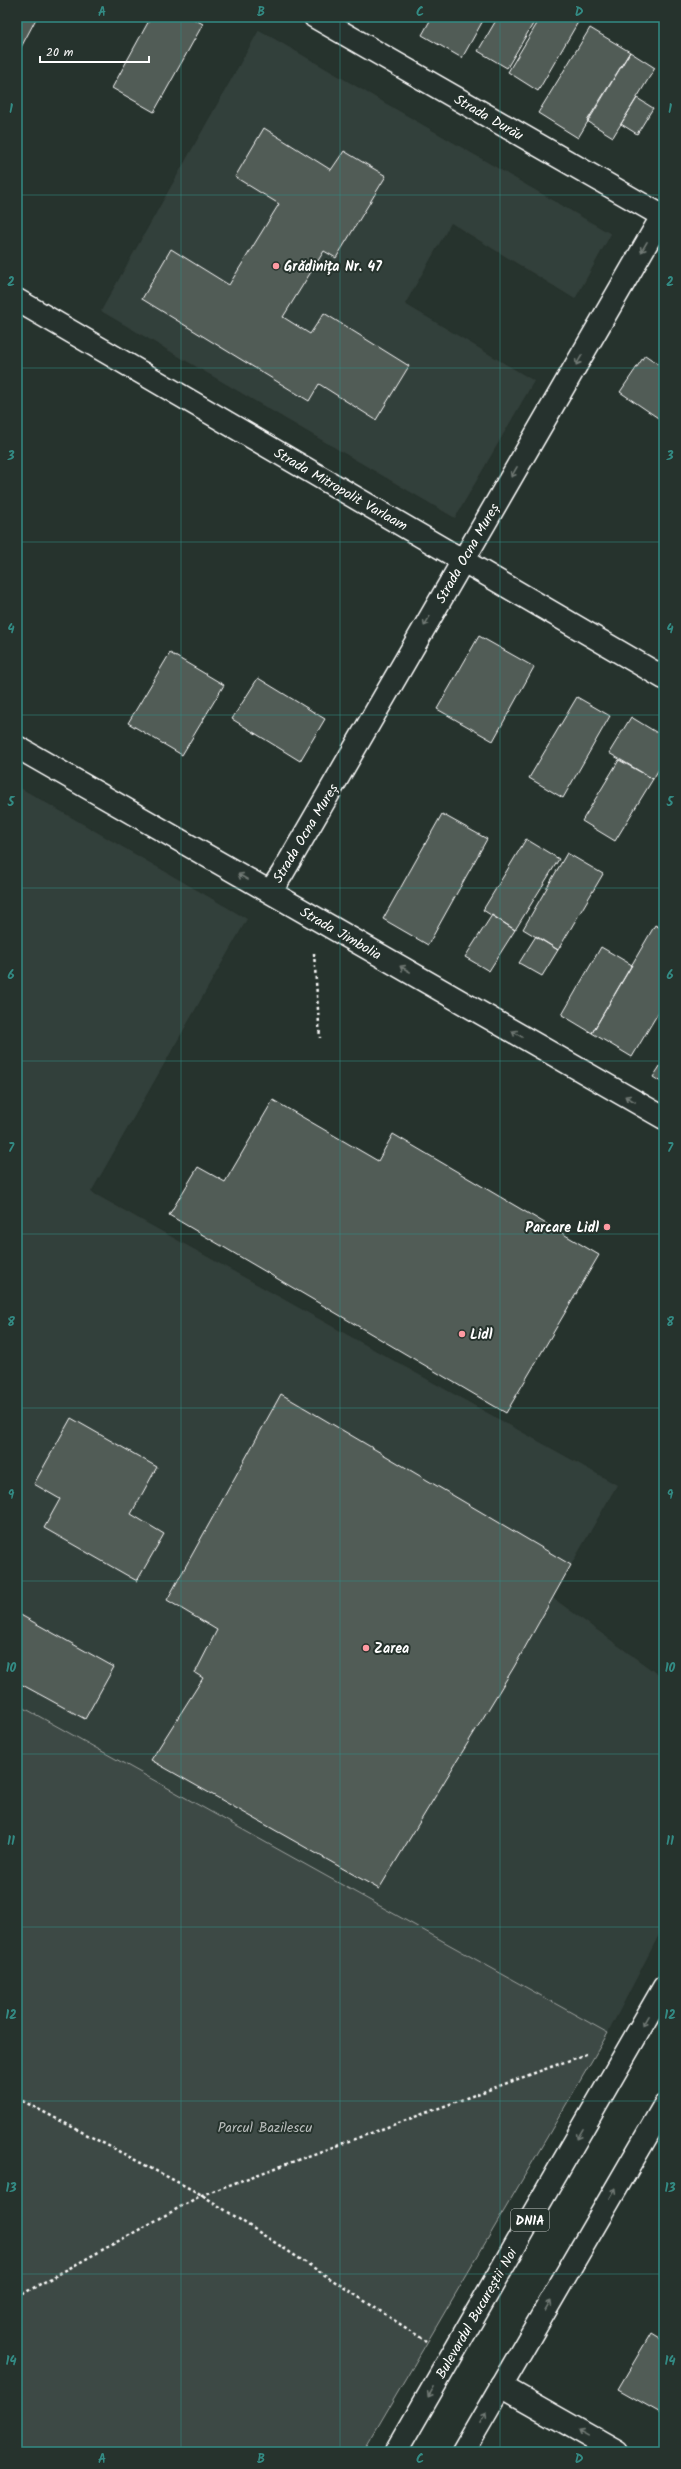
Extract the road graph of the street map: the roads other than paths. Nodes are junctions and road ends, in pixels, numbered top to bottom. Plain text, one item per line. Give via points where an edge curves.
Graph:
1 (315, 17) edge
2 (664, 215) edge
3 (17, 300) edge
4 (462, 560) junction
5 (664, 678) edge
6 (17, 747) edge
7 (270, 892) junction
8 (664, 1118) edge
9 (664, 1987) edge
10 (664, 2106) edge
11 (501, 2386) junction
12 (396, 2452) edge
13 (463, 2452) edge
14 (617, 2452) edge

1 - 2 street, Strada Durău
2 -> 4 street, Strada Ocna Mureș
3 - 4 street, Strada Mitropolit Varlaam
4 - 5 street, Strada Mitropolit Varlaam
4 -> 7 street, Strada Ocna Mureș
7 -> 6 street, Strada Jimbolia
8 -> 7 street, Strada Jimbolia
9 -> 12 street, Bulevardul Bucureștii Noi / DN1A
11 -> 10 street
13 -> 11 street
14 -> 11 street

